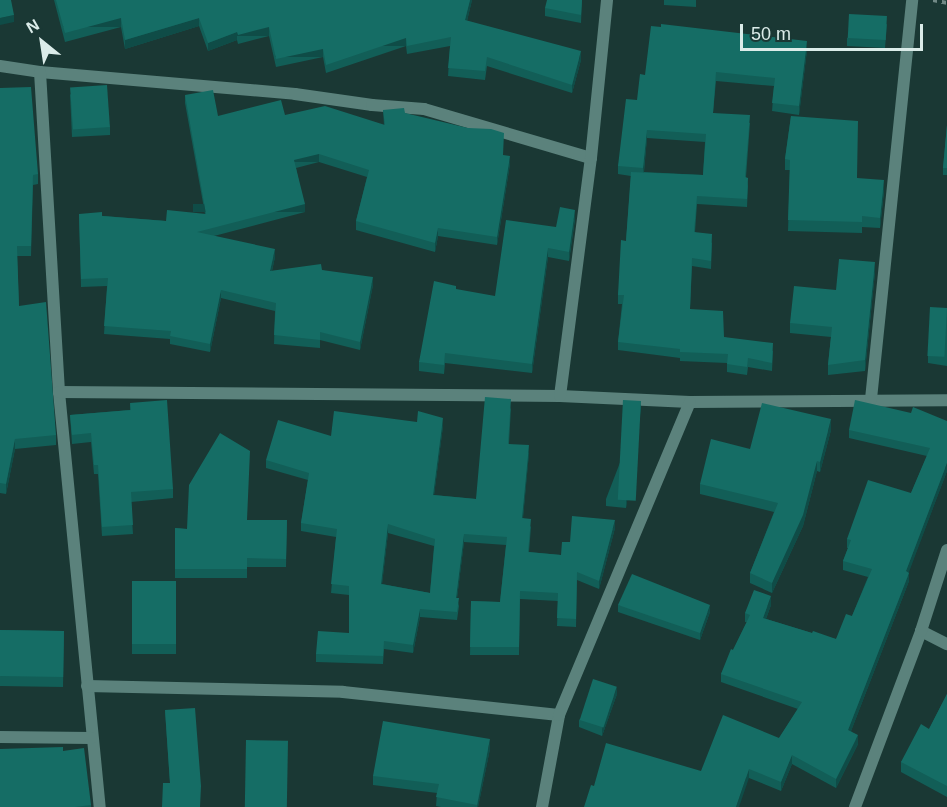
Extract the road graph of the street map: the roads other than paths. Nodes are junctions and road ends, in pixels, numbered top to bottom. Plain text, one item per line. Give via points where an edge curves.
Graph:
1 (607, 0) edge
2 (912, 0) edge
3 (0, 66) edge
4 (40, 72) junction
5 (591, 158) junction
6 (60, 392) junction
7 (560, 396) junction
8 (871, 399) junction
9 (947, 400) edge
10 (690, 402) junction
11 (947, 550) edge
12 (921, 631) junction
13 (947, 644) edge
14 (87, 686) junction
15 (559, 715) junction
16 (0, 737) edge
17 (91, 738) junction
18 (100, 807) edge
19 (542, 807) edge
20 (855, 807) edge

1 - 5 street
2 - 8 street
3 - 4 street
4 - 5 street via 295,94 424,110
4 - 6 street
5 - 7 street
6 - 7 street
6 - 14 street
7 - 10 street
8 - 9 street
8 - 10 street
10 - 15 street
11 - 12 street
12 - 13 street
12 - 20 street
14 - 15 street via 343,692
14 - 17 street
15 - 19 street
16 - 17 street
17 - 18 street

